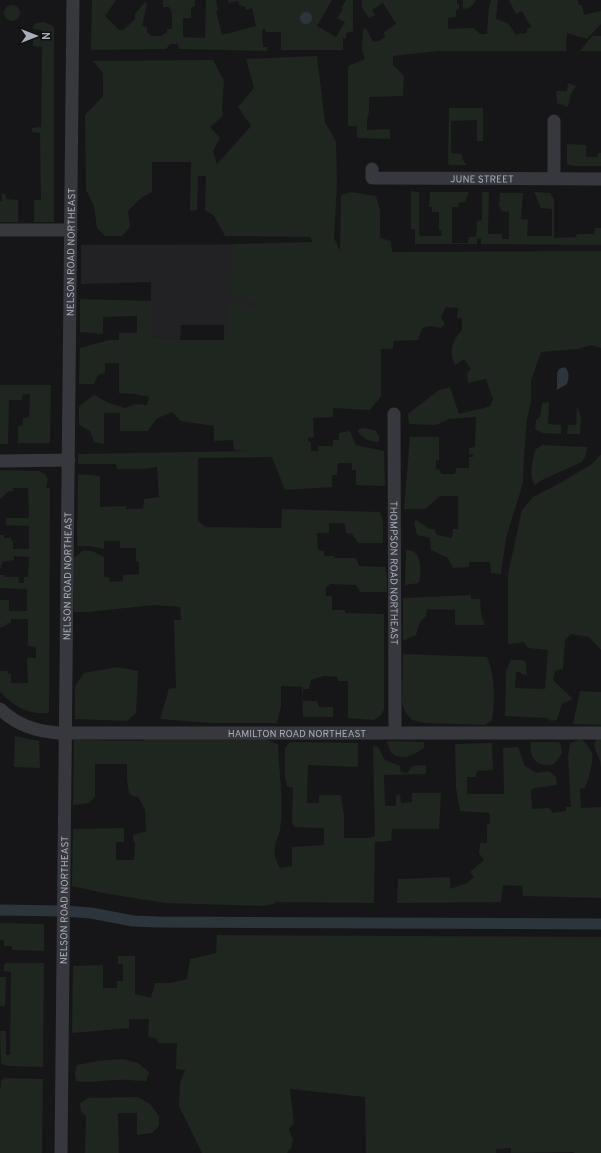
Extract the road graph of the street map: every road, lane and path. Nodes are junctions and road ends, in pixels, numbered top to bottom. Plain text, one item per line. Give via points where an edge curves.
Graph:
1 (73, 0) edge
2 (554, 121) dead end
3 (372, 170) dead end
4 (554, 178) junction
5 (601, 179) edge
6 (0, 230) edge
7 (71, 230) junction
8 (394, 414) dead end
9 (69, 460) junction
10 (0, 461) edge
11 (0, 708) edge
12 (395, 732) junction
13 (66, 733) junction
14 (601, 733) edge
15 (61, 1153) edge

1 - 7 street, NELSON ROAD NORTHEAST
2 - 4 street
3 - 4 street, JUNE STREET via 372,178
4 - 5 street, JUNE STREET
6 - 7 street
7 - 9 street, NELSON ROAD NORTHEAST
8 - 12 street, THOMPSON ROAD NORTHEAST
9 - 10 street
9 - 13 street, NELSON ROAD NORTHEAST
11 - 13 street, HAMILTON ROAD NORTHEAST via 22,725 40,731
12 - 13 street, HAMILTON ROAD NORTHEAST
12 - 14 street, HAMILTON ROAD NORTHEAST
13 - 15 street, NELSON ROAD NORTHEAST

